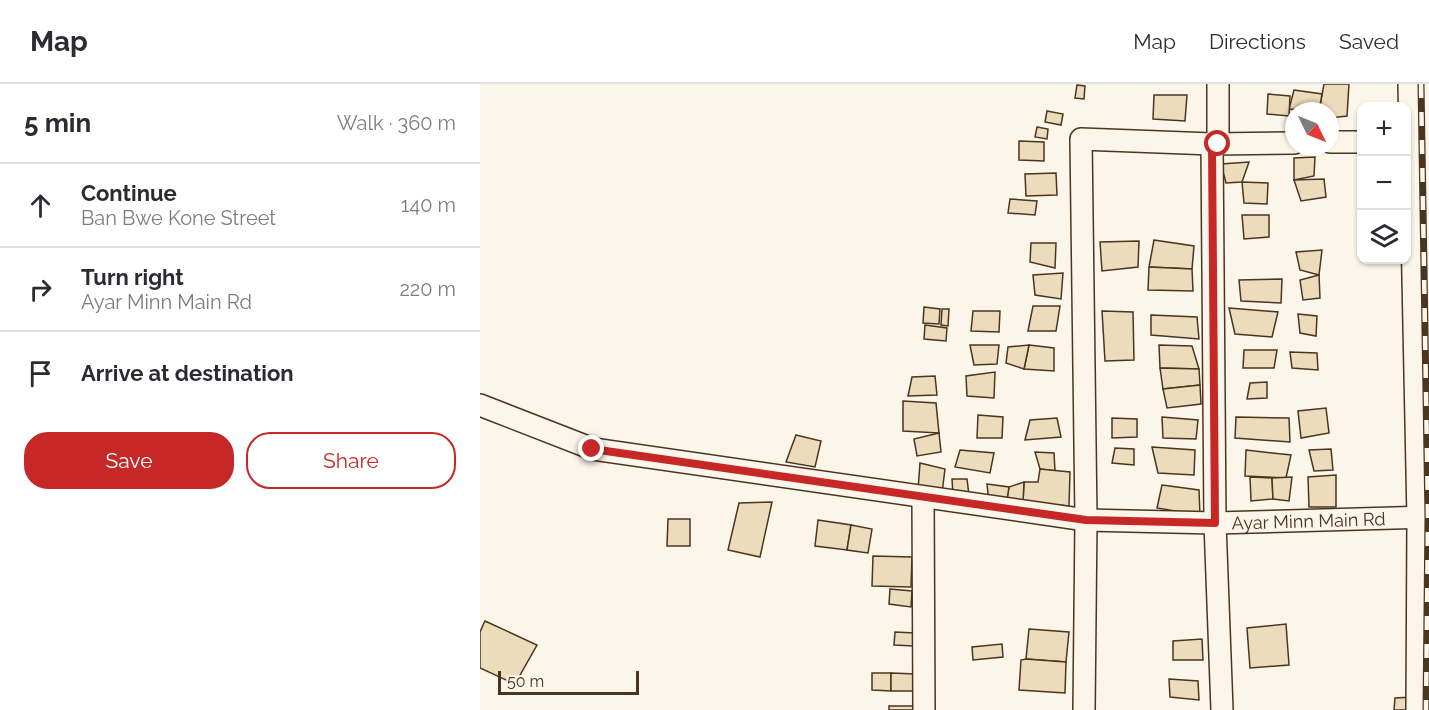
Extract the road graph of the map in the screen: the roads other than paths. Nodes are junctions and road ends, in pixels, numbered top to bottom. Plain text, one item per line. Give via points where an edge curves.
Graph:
1 (1218, 84) edge
2 (1409, 84) edge
3 (1415, 141) edge
4 (1339, 142) edge
5 (1357, 142) edge
6 (1285, 143) edge
7 (1215, 144) junction
8 (480, 405) edge
9 (923, 497) junction
10 (1424, 518) edge
11 (1086, 520) junction
12 (1215, 523) junction
13 (924, 710) edge
14 (1084, 710) edge
15 (1222, 710) edge
16 (1417, 710) edge

1 - 7 street
2 - 3 street
3 - 10 street
4 - 5 street
6 - 7 street
7 - 11 street via 1081,140
7 - 12 street
8 - 9 street, Ayar Minn Main Rd via 592,449
9 - 11 street, Ayar Minn Main Rd
9 - 13 street
10 - 12 street, Ayar Minn Main Rd
10 - 16 street
11 - 12 street, Ayar Minn Main Rd
11 - 14 street
12 - 15 street

